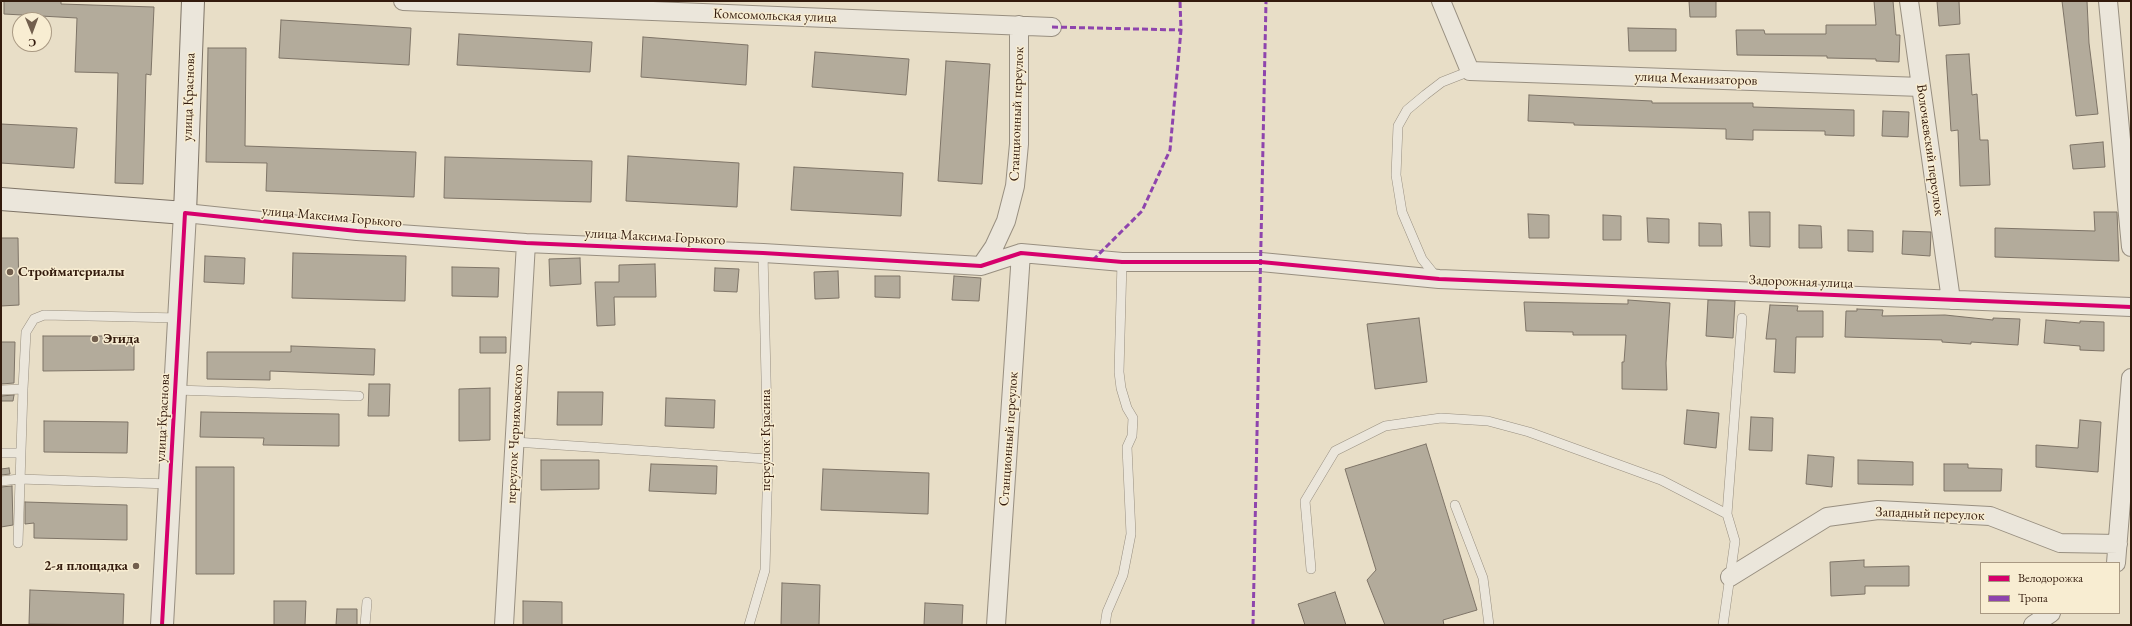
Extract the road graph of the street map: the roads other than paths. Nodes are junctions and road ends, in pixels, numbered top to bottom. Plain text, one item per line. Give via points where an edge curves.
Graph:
1 (193, 1) edge
2 (403, 1) edge
3 (1441, 1) edge
4 (1909, 1) edge
5 (2108, 1) edge
6 (1019, 25) junction
7 (1052, 27) dead end
8 (1470, 71) junction
9 (1921, 87) junction
10 (1, 199) edge
11 (186, 213) junction
12 (526, 243) junction
13 (2131, 247) edge
14 (763, 253) junction
15 (1022, 253) junction
16 (1122, 262) junction
17 (981, 266) junction
18 (1439, 279) junction
19 (1951, 300) junction
20 (2131, 307) edge
21 (180, 318) junction
22 (1742, 318) dead end
23 (2131, 378) edge
24 (1, 390) edge
25 (23, 390) junction
26 (176, 390) junction
27 (359, 396) dead end
28 (515, 442) junction
29 (1, 453) edge
30 (20, 453) junction
31 (768, 459) junction
32 (19, 479) junction
33 (1, 481) edge
34 (170, 484) junction
35 (1455, 505) dead end
36 (1727, 514) junction
37 (18, 543) dead end
38 (2118, 544) junction
39 (2131, 560) edge
40 (2116, 562) edge
41 (2120, 567) edge
42 (1311, 569) dead end
43 (1730, 577) junction
44 (367, 602) dead end
45 (2050, 614) edge
46 (162, 625) edge
47 (365, 625) edge
48 (504, 625) edge
49 (749, 625) edge
50 (996, 625) edge
51 (1105, 625) edge
52 (1489, 625) edge
53 (1723, 625) edge
54 (2033, 625) edge

1 - 11 street, улица Краснова
2 - 6 street, Комсомольская улица
3 - 8 street
4 - 9 street, Волочаевский переулок
5 - 13 street
6 - 7 street, Комсомольская улица
6 - 17 street, Станционный переулок via 1019,144 1015,186 1006,221 994,247
8 - 9 street, улица Механизаторов
8 - 18 lane via 1436,86 1407,110 1398,126 1396,175 1402,212 1422,259
9 - 19 street, Волочаевский переулок
10 - 11 street, улица Максима Горького
11 - 12 street, улица Максима Горького via 357,231
11 - 21 street, улица Краснова
12 - 14 street, улица Максима Горького
12 - 28 street, переулок Черняховского
14 - 17 street, улица Максима Горького
14 - 31 lane, переулок Красина
15 - 16 street, улица Максима Горького
15 - 17 street, улица Максима Горького
15 - 50 street, Станционный переулок
16 - 18 street, улица Максима Горького via 1260,262
16 - 51 lane via 1119,372 1127,408 1133,418 1132,436 1127,447 1131,534 1123,575 1107,612
18 - 19 street, Задорожная улица
19 - 20 street, Задорожная улица
21 - 25 lane via 34,318 26,332
21 - 26 street, улица Краснова
22 - 36 lane
23 - 38 street
24 - 25 lane
25 - 30 lane
26 - 27 lane
26 - 34 street, улица Краснова
28 - 31 lane
28 - 48 street, переулок Черняховского
29 - 30 lane
30 - 32 lane
31 - 49 lane, переулок Красина via 765,570
32 - 33 lane
32 - 34 lane
32 - 37 lane
34 - 46 street, улица Краснова
35 - 52 lane via 1483,578
36 - 42 lane via 1661,480 1529,432 1488,421 1441,418 1385,426 1335,451 1305,501
36 - 43 lane via 1735,541
38 - 40 street
38 - 43 street, Западный переулок via 2060,542 1990,516 1878,510 1827,517
39 - 41 street
43 - 53 lane
44 - 47 lane
45 - 54 street

